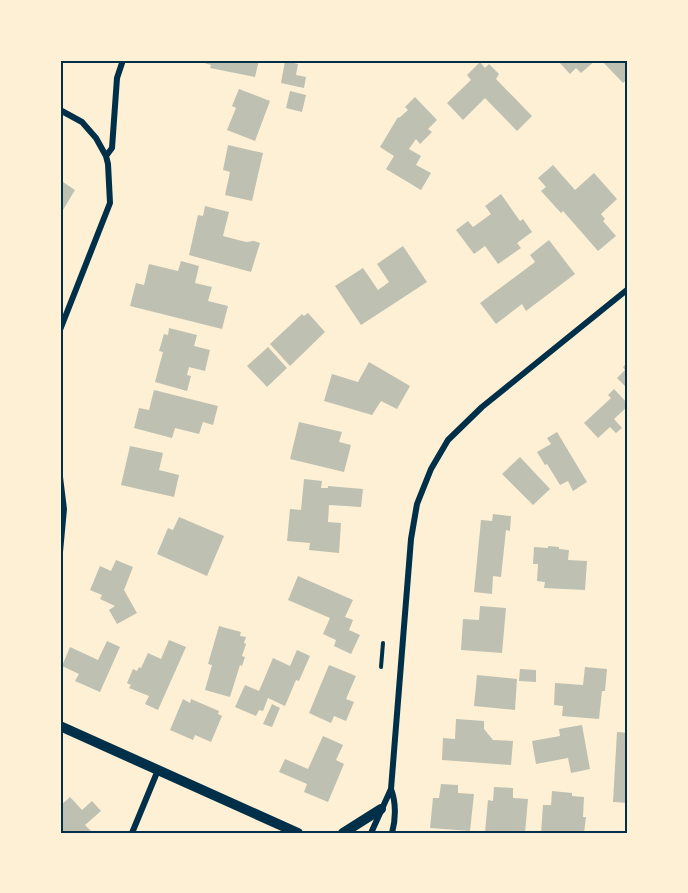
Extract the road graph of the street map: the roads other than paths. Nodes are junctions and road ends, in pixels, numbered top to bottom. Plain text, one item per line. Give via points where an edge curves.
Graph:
1 (123, 60) edge
2 (60, 110) edge
3 (106, 156) junction
4 (628, 289) edge
5 (60, 330) edge
6 (60, 477) edge
7 (60, 552) edge
8 (60, 726) edge
9 (158, 770) junction
10 (391, 789) junction
11 (381, 809) junction
12 (132, 833) edge
13 (298, 833) edge
14 (343, 833) edge
15 (371, 833) edge
16 (392, 833) edge

1 - 3 street via 117,78 112,148
2 - 3 street via 82,122
3 - 5 street via 110,203
4 - 10 street via 482,407 448,440 431,469 417,504 411,539
6 - 7 street via 64,509
8 - 9 street
9 - 12 street
9 - 13 street
10 - 11 street
10 - 16 street
11 - 14 street
11 - 15 street

